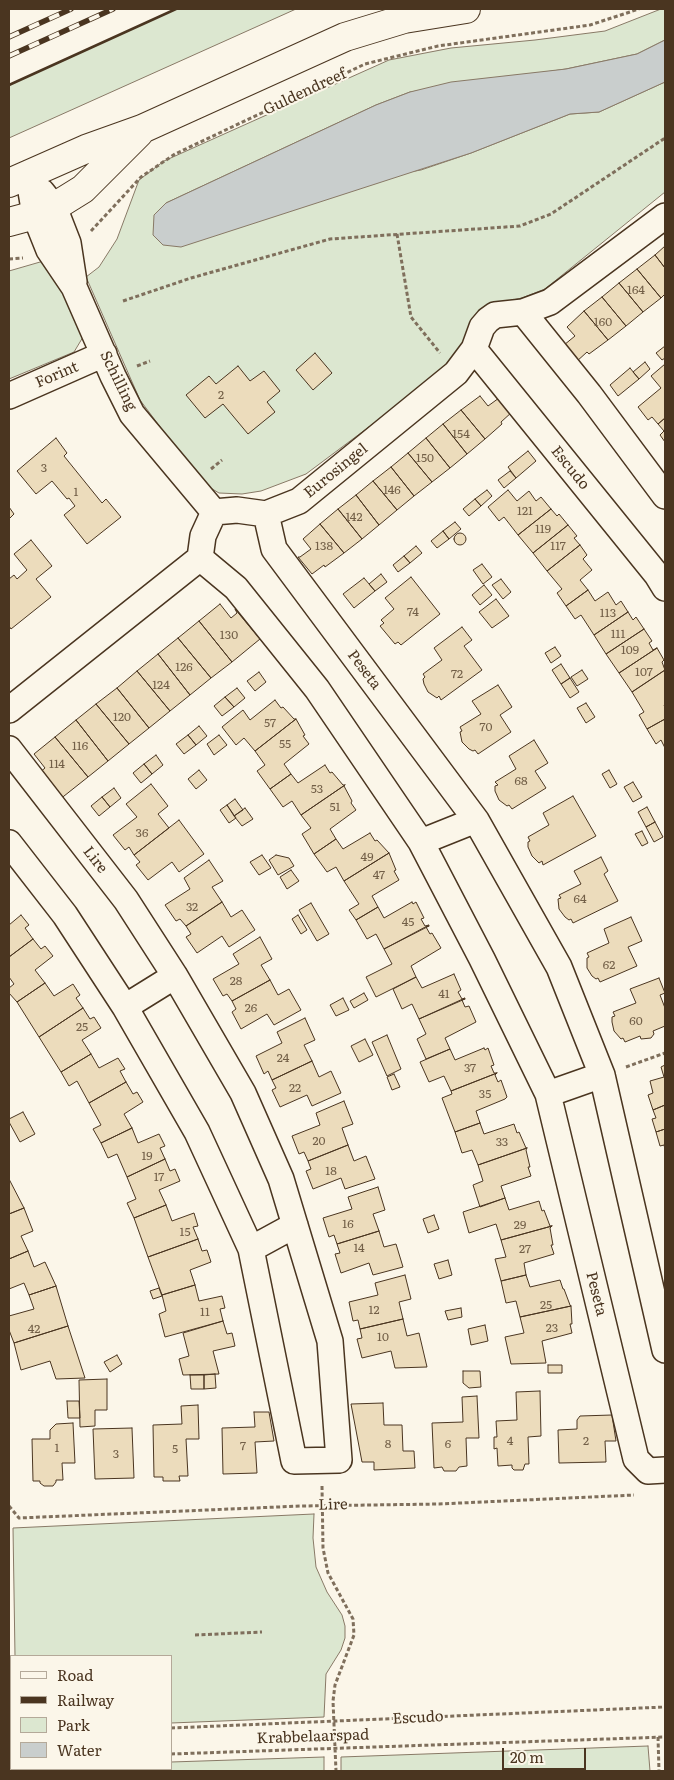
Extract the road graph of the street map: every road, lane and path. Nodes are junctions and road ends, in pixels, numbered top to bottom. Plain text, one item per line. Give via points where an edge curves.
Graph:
1 (466, 9) edge
2 (640, 9) edge
3 (142, 129) junction
4 (665, 138) edge
5 (18, 178) edge
6 (32, 215) edge
7 (665, 216) edge
8 (398, 234) junction
9 (58, 246) junction
10 (9, 259) edge
11 (123, 301) dead end
12 (523, 312) junction
13 (474, 350) junction
14 (104, 354) junction
15 (456, 373) junction
16 (9, 396) edge
17 (665, 496) edge
18 (214, 512) junction
19 (266, 514) junction
20 (200, 558) junction
21 (665, 588) edge
22 (9, 710) edge
23 (9, 749) edge
24 (476, 820) junction
25 (421, 842) junction
26 (9, 843) edge
27 (175, 976) junction
28 (124, 1007) junction
29 (665, 1053) edge
30 (602, 1075) junction
31 (548, 1094) junction
32 (295, 1225) junction
33 (251, 1249) junction
34 (665, 1350) edge
35 (321, 1460) junction
36 (657, 1471) edge
37 (9, 1506) edge
38 (322, 1506) junction
39 (262, 1632) dead end
40 (195, 1635) dead end
41 (665, 1707) edge
42 (334, 1722) junction
43 (172, 1728) edge
44 (658, 1737) junction
45 (665, 1737) edge
46 (336, 1748) junction
47 (172, 1754) edge
48 (336, 1771) edge
49 (659, 1771) edge

1 - 3 street via 404,18 346,37
2 - 9 path, Guldendreef via 590,26 438,46 365,64 175,154 140,177 91,231
3 - 5 street
3 - 6 street via 83,189
4 - 8 path via 551,214 520,226
5 - 6 street, Schilling
6 - 9 street, Schilling
7 - 12 street, Eurosingel via 550,302
8 - 11 path via 330,239 191,278
8 - 15 path via 411,317
9 - 10 path, Guldendreef
9 - 14 street, Schilling
12 - 13 street, Eurosingel via 495,315 488,320
12 - 17 street
13 - 15 street, Eurosingel
13 - 21 street, Escudo
14 - 16 street, Forint
14 - 18 street, Schilling via 132,414
15 - 19 street, Eurosingel via 299,502
18 - 19 street, Eurosingel via 237,510
18 - 20 street via 203,536
19 - 24 street, Peseta via 274,549
20 - 22 street
20 - 25 street, Peseta via 236,588 317,690
23 - 27 street, Lire via 126,900
24 - 25 street
24 - 30 street, Peseta via 559,967
25 - 31 street, Peseta
26 - 28 street, Lire via 65,915
27 - 28 street
27 - 32 street, Lire via 243,1093 281,1179
28 - 33 street, Lire via 197,1132
29 - 30 path
30 - 31 street
30 - 34 street, Peseta
31 - 36 street, Peseta via 636,1459
32 - 33 street
32 - 35 street, Lire via 330,1341 339,1460
33 - 35 street, Lire via 294,1461
35 - 38 path
36 - 38 path, Lire via 635,1495
37 - 38 path, Lire via 19,1518
38 - 42 path via 323,1548 328,1573 353,1619 354,1635 335,1685 332,1701
39 - 40 path
41 - 42 path, Escudo
42 - 43 path, Escudo
42 - 46 path
44 - 45 path, Krabbelaarspad
44 - 46 path, Krabbelaarspad
44 - 49 path
46 - 47 path, Krabbelaarspad
46 - 48 path

